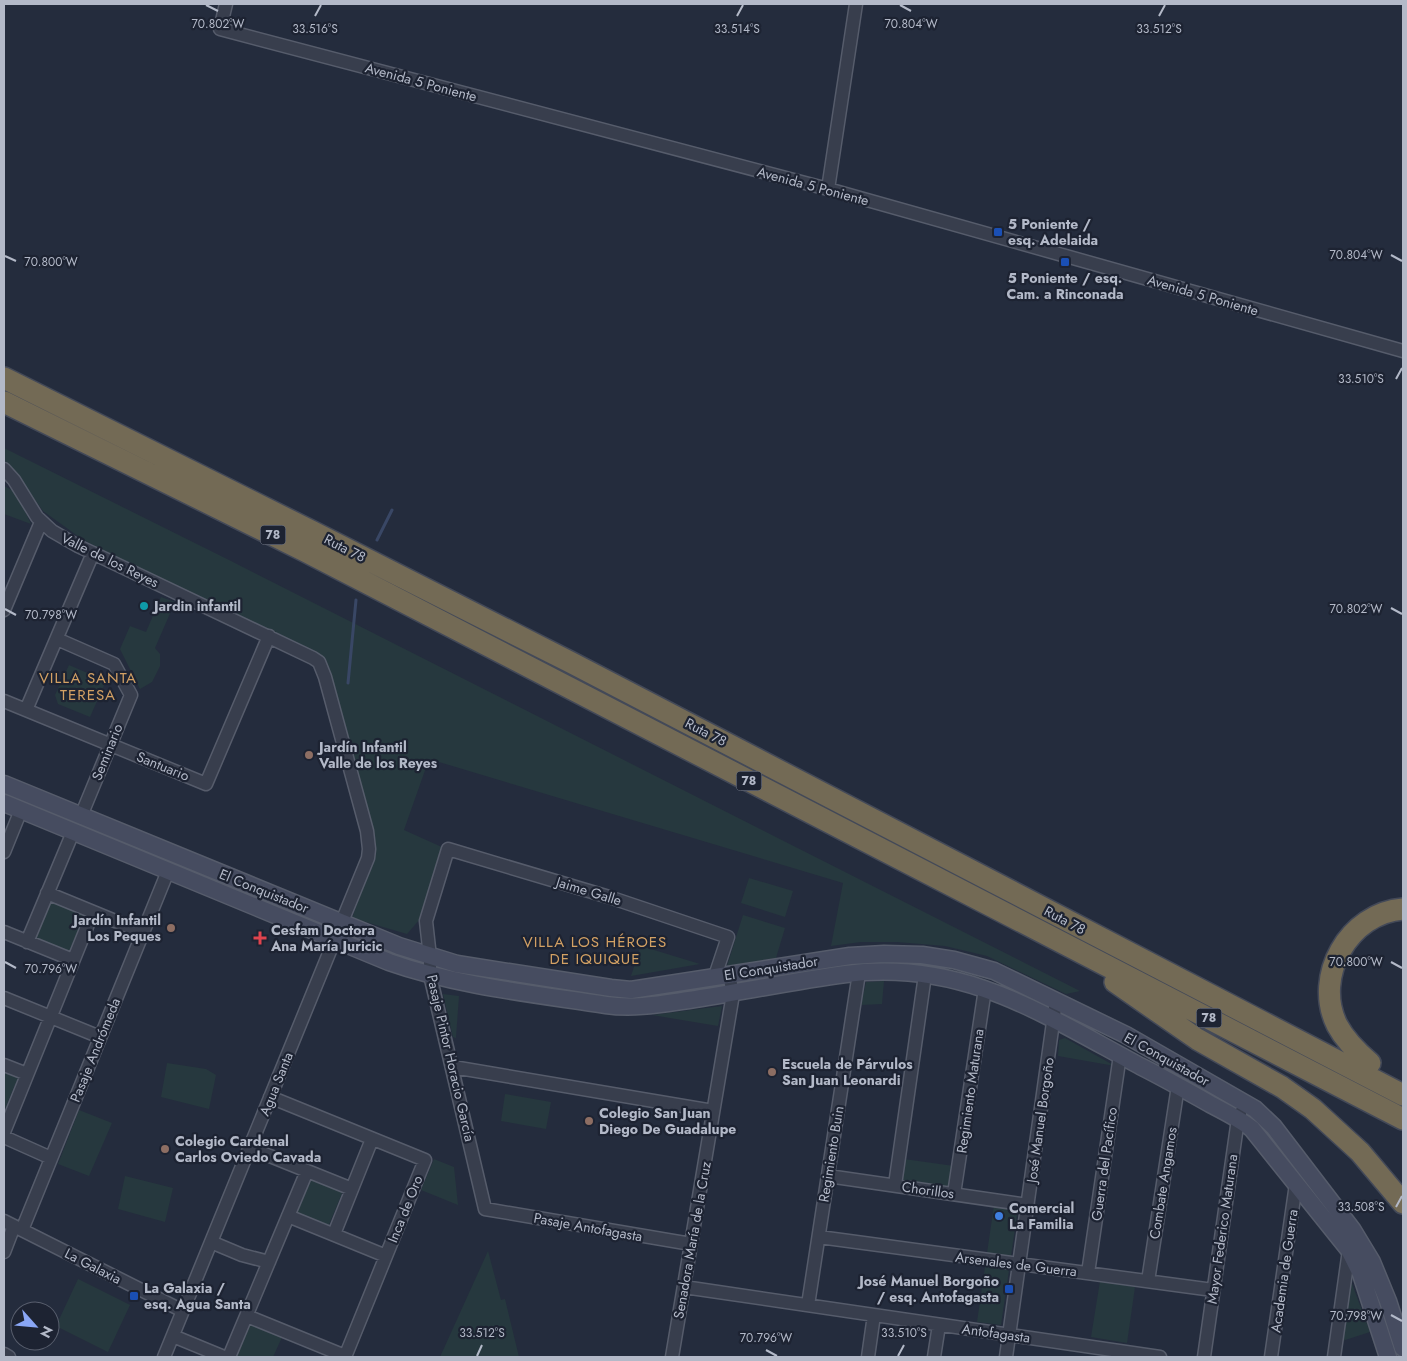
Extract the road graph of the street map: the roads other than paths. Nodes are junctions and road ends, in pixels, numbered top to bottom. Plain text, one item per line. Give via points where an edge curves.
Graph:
1 (226, 4) edge
2 (856, 4) edge
3 (828, 189) junction
4 (1403, 351) edge
5 (4, 378) edge
6 (4, 402) edge
7 (4, 469) edge
8 (4, 484) edge
9 (21, 490) junction
10 (41, 522) junction
11 (94, 553) junction
12 (4, 608) edge
13 (269, 636) junction
14 (57, 639) junction
15 (4, 701) edge
16 (26, 710) junction
17 (110, 745) junction
18 (4, 784) edge
19 (4, 803) edge
20 (21, 810) junction
21 (81, 816) junction
22 (73, 832) junction
23 (448, 849) joint
24 (4, 852) edge
25 (168, 871) junction
26 (47, 893) junction
27 (1403, 909) edge
28 (92, 912) junction
29 (1014, 917) junction
30 (1064, 920) junction
31 (342, 922) junction
32 (4, 932) edge
33 (142, 932) junction
34 (335, 940) junction
35 (27, 942) junction
36 (430, 957) junction
37 (73, 960) junction
38 (859, 973) junction
39 (430, 975) junction
40 (722, 975) junction
41 (925, 975) junction
42 (985, 989) junction
43 (733, 994) junction
44 (4, 998) edge
45 (1056, 1001) junction
46 (50, 1017) junction
47 (1054, 1020) junction
48 (100, 1037) junction
49 (1120, 1055) junction
50 (1370, 1063) junction
51 (4, 1065) edge
52 (452, 1067) junction
53 (27, 1074) junction
54 (1403, 1080) edge
55 (1178, 1086) junction
56 (1403, 1095) edge
57 (270, 1097) junction
58 (1244, 1102) junction
59 (714, 1111) junction
60 (1238, 1119) junction
61 (1403, 1119) edge
62 (4, 1132) edge
63 (4, 1137) edge
64 (372, 1139) junction
65 (250, 1148) junction
66 (51, 1158) junction
67 (307, 1171) junction
68 (828, 1176) junction
69 (1296, 1184) junction
70 (895, 1186) junction
71 (352, 1189) junction
72 (954, 1194) junction
73 (1403, 1203) edge
74 (1028, 1205) junction
75 (485, 1209) joint
76 (288, 1216) junction
77 (13, 1225) edge
78 (334, 1234) junction
79 (819, 1237) junction
80 (211, 1242) junction
81 (691, 1244) junction
82 (1349, 1250) junction
83 (4, 1252) edge
84 (386, 1256) junction
85 (269, 1262) junction
86 (1019, 1263) junction
87 (1088, 1273) junction
88 (1148, 1281) junction
89 (684, 1287) junction
90 (1214, 1290) junction
91 (808, 1305) junction
92 (183, 1311) junction
93 (874, 1315) junction
94 (246, 1316) junction
95 (939, 1325) junction
96 (1009, 1335) junction
97 (173, 1336) junction
98 (1403, 1348) edge
99 (4, 1354) edge
100 (9, 1357) edge
101 (164, 1357) edge
102 (224, 1357) edge
103 (229, 1357) edge
104 (345, 1357) edge
105 (672, 1357) edge
106 (868, 1357) edge
107 (934, 1357) edge
108 (1006, 1357) edge
109 (1156, 1357) edge
110 (1160, 1357) edge
111 (1204, 1357) edge
112 (1271, 1357) edge
113 (1334, 1357) edge
114 (1388, 1357) edge

1 - 3 street, Avenida 5 Poniente via 220,29
2 - 3 street
3 - 4 street, Avenida 5 Poniente
5 - 30 highway, Ruta 78 / 78 via 570,662
6 - 29 highway, Ruta 78 / 78 via 305,551
7 - 9 street, Valle de los Reyes
8 - 9 street
9 - 10 street, Valle de los Reyes
10 - 11 street, Valle de los Reyes via 52,532
10 - 12 street
11 - 13 street, Valle de los Reyes
11 - 14 street
13 - 17 street, Santuario via 206,784
13 - 31 street, Valle de los Reyes via 319,662 367,831 368,858
14 - 16 street
14 - 17 street, Seminario via 114,664 131,695
15 - 16 street, Santuario
16 - 17 street, Santuario
17 - 21 street, Seminario
18 - 21 main road, El Conquistador
19 - 20 main road, El Conquistador
20 - 22 main road, El Conquistador
20 - 24 street
21 - 31 main road, El Conquistador
22 - 25 main road, El Conquistador
22 - 26 street
23 - 36 street, Pasaje Pintor Horacio García via 426,921
23 - 40 street, Jaime Galle via 728,937
25 - 33 street, Pasaje Andrómeda
25 - 34 main road, El Conquistador
26 - 28 street
26 - 35 street
27 - 50 highway via 1380,915 1354,932 1338,955 1331,976 1329,995 1337,1024 1350,1044
28 - 33 street
28 - 37 street
29 - 61 highway, Ruta 78 / 78
29 - 73 highway via 1197,1038 1297,1098 1329,1122 1360,1152
30 - 50 highway via 1117,939 1245,998
30 - 56 highway, Ruta 78 / 78
31 - 34 street, Agua Santa
31 - 36 main road, El Conquistador
32 - 35 street
33 - 48 street, Pasaje Andrómeda
34 - 39 main road, El Conquistador
34 - 57 street, Agua Santa
35 - 37 street
36 - 39 street, Pasaje Pintor Horacio García
36 - 40 main road, El Conquistador via 621,990 647,989
37 - 46 street
38 - 41 main road, El Conquistador
38 - 43 main road, El Conquistador
38 - 68 street, Regimiento Buin
39 - 43 main road, El Conquistador via 617,1007
39 - 52 street, Pasaje Pintor Horacio García
40 - 43 street, Senadora María de la Cruz
40 - 45 main road, El Conquistador via 850,956 922,955 994,971
41 - 42 main road, El Conquistador
41 - 70 street
42 - 47 main road, El Conquistador
42 - 72 street, Regimiento Maturana
43 - 59 street, Senadora María de la Cruz
44 - 46 street
45 - 47 street, José Manuel Borgoño
45 - 58 main road, El Conquistador via 1126,1035
46 - 48 street
46 - 53 street
47 - 49 main road, El Conquistador
47 - 74 street, José Manuel Borgoño
48 - 66 street, Pasaje Andrómeda
49 - 55 main road, El Conquistador
49 - 87 street, Guerra del Pacífico
50 - 54 highway
51 - 53 street
52 - 59 street
52 - 75 street, Pasaje Pintor Horacio García
53 - 62 street
55 - 60 main road, El Conquistador
55 - 88 street, Combate Angamos
57 - 64 street, Inca de Oro
57 - 65 street, Agua Santa
58 - 60 street, Mayor Federico Maturana
58 - 98 main road, El Conquistador via 1274,1128 1352,1229 1372,1262
59 - 81 street, Senadora María de la Cruz
60 - 69 main road, El Conquistador via 1259,1136
60 - 90 street, Mayor Federico Maturana
63 - 66 street
64 - 71 street
64 - 84 street, Inca de Oro via 425,1160
65 - 67 street
65 - 80 street, Agua Santa
66 - 77 street, Pasaje Andrómeda
67 - 71 street
67 - 76 street
68 - 70 street, Chorillos
68 - 79 street, Regimiento Buin
69 - 82 main road, El Conquistador
69 - 112 street, Academia de Guerra
70 - 72 street, Chorillos
71 - 78 street
72 - 74 street, Chorillos
74 - 86 street, José Manuel Borgoño
75 - 81 street, Pasaje Antofagasta
76 - 78 street
76 - 85 street
77 - 83 street, Pasaje Andrómeda
77 - 92 street, La Galaxia
78 - 84 street
79 - 86 street, Arsenales de Guerra via 1007,1264
79 - 91 street, Regimiento Buin
80 - 85 street
80 - 92 street, Agua Santa
81 - 89 street, Senadora María de la Cruz
82 - 113 street
82 - 114 main road, El Conquistador via 1362,1274
84 - 104 street, Inca de Oro
85 - 94 street
86 - 87 street, Arsenales de Guerra
86 - 96 street, José Manuel Borgoño
87 - 88 street, Arsenales de Guerra
88 - 90 street, Arsenales de Guerra
89 - 91 street, Antofagasta
89 - 105 street, Senadora María de la Cruz
90 - 111 street, Mayor Federico Maturana
91 - 93 street, Antofagasta
92 - 97 street, Agua Santa
93 - 95 street, Antofagasta
93 - 106 street
94 - 103 street
94 - 104 street
95 - 96 street, Antofagasta
95 - 107 street
96 - 108 street, José Manuel Borgoño
96 - 109 street, Antofagasta
97 - 101 street, Agua Santa
97 - 102 street
99 - 100 street
109 - 110 street, Antofagasta

